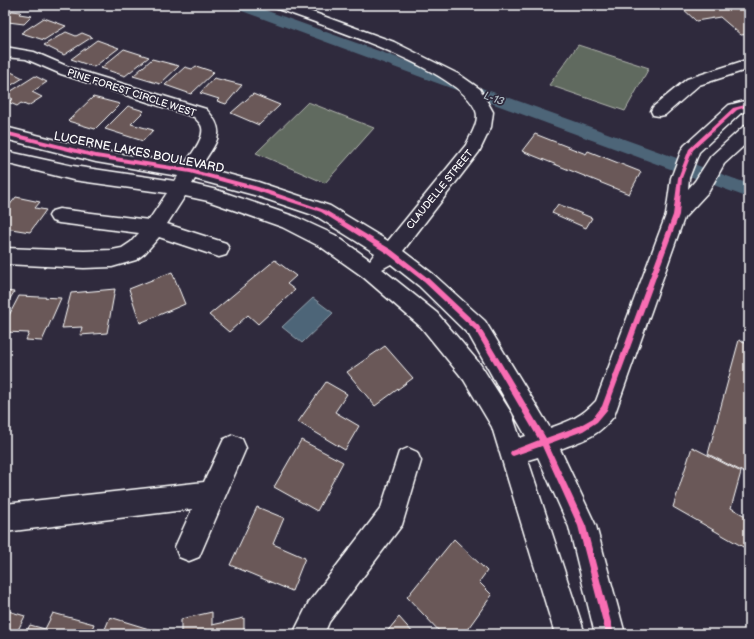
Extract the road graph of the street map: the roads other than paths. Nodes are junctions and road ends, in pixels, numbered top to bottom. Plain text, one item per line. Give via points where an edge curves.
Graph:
1 (286, 6) edge
2 (5, 52) edge
3 (749, 64) edge
4 (749, 105) edge
5 (659, 112) dead end
6 (749, 131) edge
7 (5, 133) edge
8 (5, 157) edge
9 (190, 171) junction
10 (179, 188) junction
11 (676, 215) junction
12 (59, 216) dead end
13 (155, 228) junction
14 (218, 250) dead end
15 (390, 252) junction
16 (5, 256) edge
17 (369, 270) junction
18 (544, 442) junction
19 (233, 448) dead end
20 (513, 453) junction
21 (408, 461) dead end
22 (212, 494) junction
23 (5, 518) edge
24 (189, 547) dead end
25 (308, 634) edge
26 (570, 634) edge
27 (610, 634) edge

1 - 15 street, CLAUDELLE STREET via 389,45 454,78 474,92 485,112 483,127 473,148
2 - 9 street, PINE FOREST CIRCLE WEST via 29,55 66,71 200,113 212,130
3 - 5 street via 694,82
4 - 11 street via 735,109 691,149 680,178
6 - 11 street via 717,160 702,186
7 - 9 street, LUCERNE LAKES BOULEVARD via 96,156
8 - 10 street via 73,173
9 - 10 street, PINE FOREST CIRCLE WEST
9 - 15 street, LUCERNE LAKES BOULEVARD via 258,189 323,211
10 - 13 street, PINE FOREST CIRCLE WEST
10 - 17 street via 210,195 289,222 328,241
11 - 18 street via 605,408 595,420 581,429
12 - 13 street
13 - 14 street
13 - 16 street, PINE FOREST CIRCLE WEST via 140,247 130,254 114,258 93,260
15 - 17 street, CLAUDELLE STREET
15 - 18 street, LUCERNE LAKES BOULEVARD via 426,280 477,328
17 - 20 street via 429,320 472,372 503,422
18 - 20 street
18 - 27 street, LUCERNE LAKES BOULEVARD via 582,526
19 - 22 street
20 - 26 street
21 - 25 street via 392,515 319,612
22 - 23 street via 124,502
22 - 24 street

